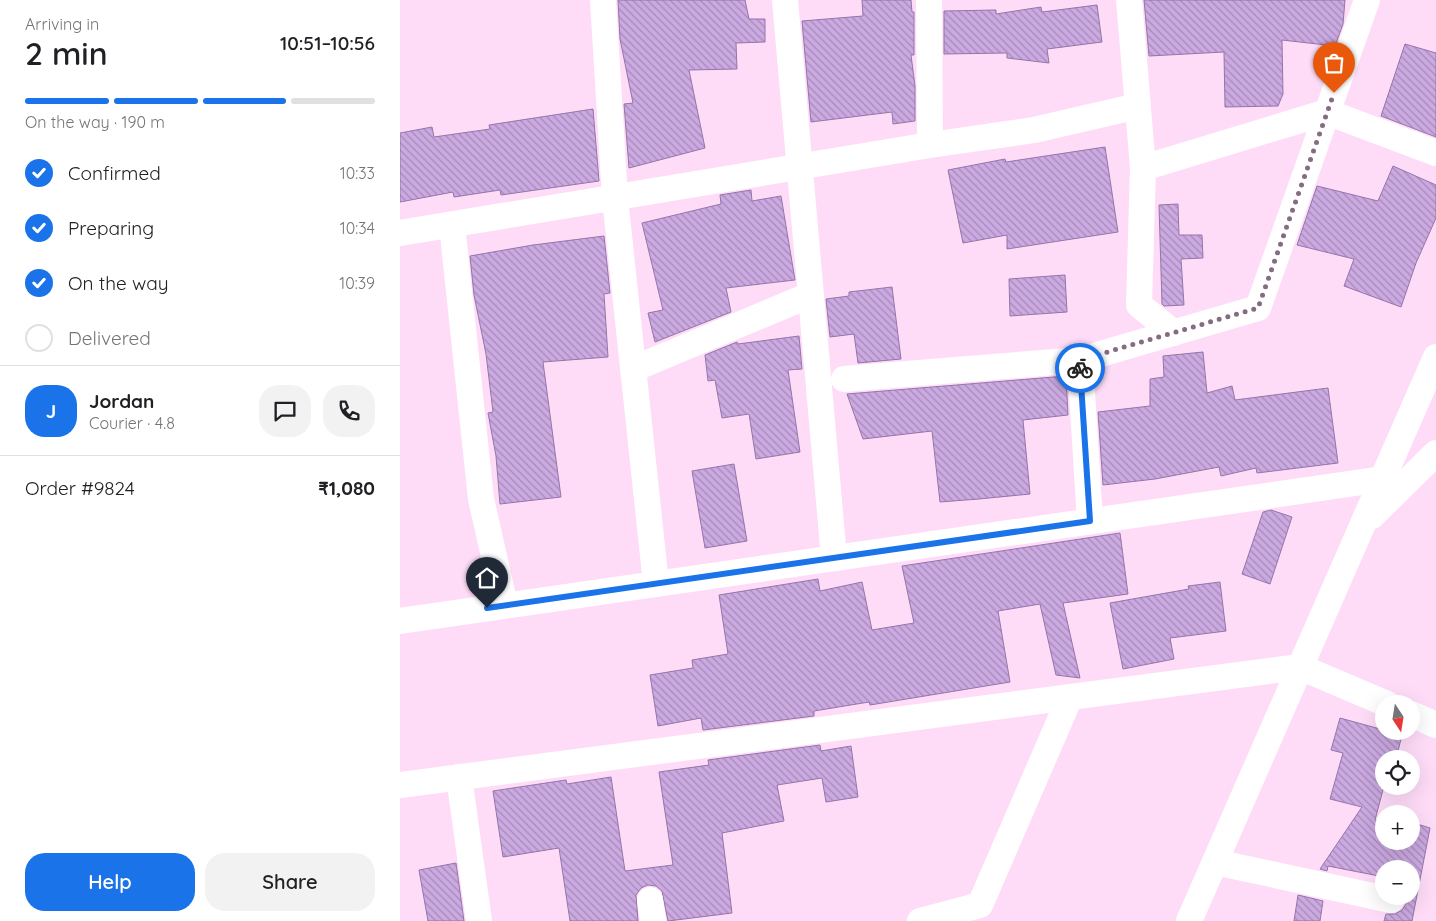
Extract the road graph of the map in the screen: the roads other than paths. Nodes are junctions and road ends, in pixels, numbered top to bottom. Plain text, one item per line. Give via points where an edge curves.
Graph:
1 (603, 0) edge
2 (785, 0) edge
3 (930, 0) edge
4 (1129, 0) edge
5 (1366, 0) edge
6 (1138, 106) junction
7 (1327, 112) junction
8 (930, 145) junction
9 (1436, 152) edge
10 (798, 167) junction
11 (1143, 168) junction
12 (615, 198) junction
13 (452, 225) junction
14 (400, 233) edge
15 (810, 295) junction
16 (1139, 305) junction
17 (1174, 333) junction
18 (1148, 340) junction
19 (1436, 358) edge
20 (1080, 360) junction
21 (633, 369) junction
22 (844, 379) dead end
23 (1436, 453) edge
24 (1382, 479) junction
25 (1090, 521) junction
26 (1362, 525) junction
27 (834, 558) junction
28 (656, 584) junction
29 (505, 606) junction
30 (400, 621) edge
31 (1300, 667) junction
32 (1070, 697) junction
33 (1375, 699) edge
34 (1420, 718) edge
35 (1436, 725) edge
36 (459, 777) junction
37 (400, 784) edge
38 (1215, 862) junction
39 (1375, 897) edge
40 (479, 921) edge
41 (920, 921) edge
42 (1189, 921) edge

1 - 12 street
2 - 10 street
3 - 8 street
4 - 6 street
5 - 7 street
6 - 8 street via 1034,130
6 - 11 street
7 - 9 street
7 - 11 street
7 - 17 street via 1258,308
8 - 10 street
10 - 12 street
10 - 15 street
11 - 16 street
12 - 13 street
12 - 21 street
13 - 14 street
13 - 29 street via 481,499
15 - 21 street
15 - 27 street
16 - 17 street
16 - 18 street
17 - 18 street
18 - 20 street
19 - 24 street
20 - 22 street
20 - 25 street
21 - 28 street
23 - 26 street
24 - 25 street
24 - 26 street
25 - 27 street
26 - 31 street
27 - 28 street
28 - 29 street
29 - 30 street
31 - 32 street
31 - 33 street
31 - 38 street
32 - 36 street
32 - 41 street via 980,905
34 - 35 street
36 - 37 street
36 - 40 street
38 - 39 street
38 - 42 street

